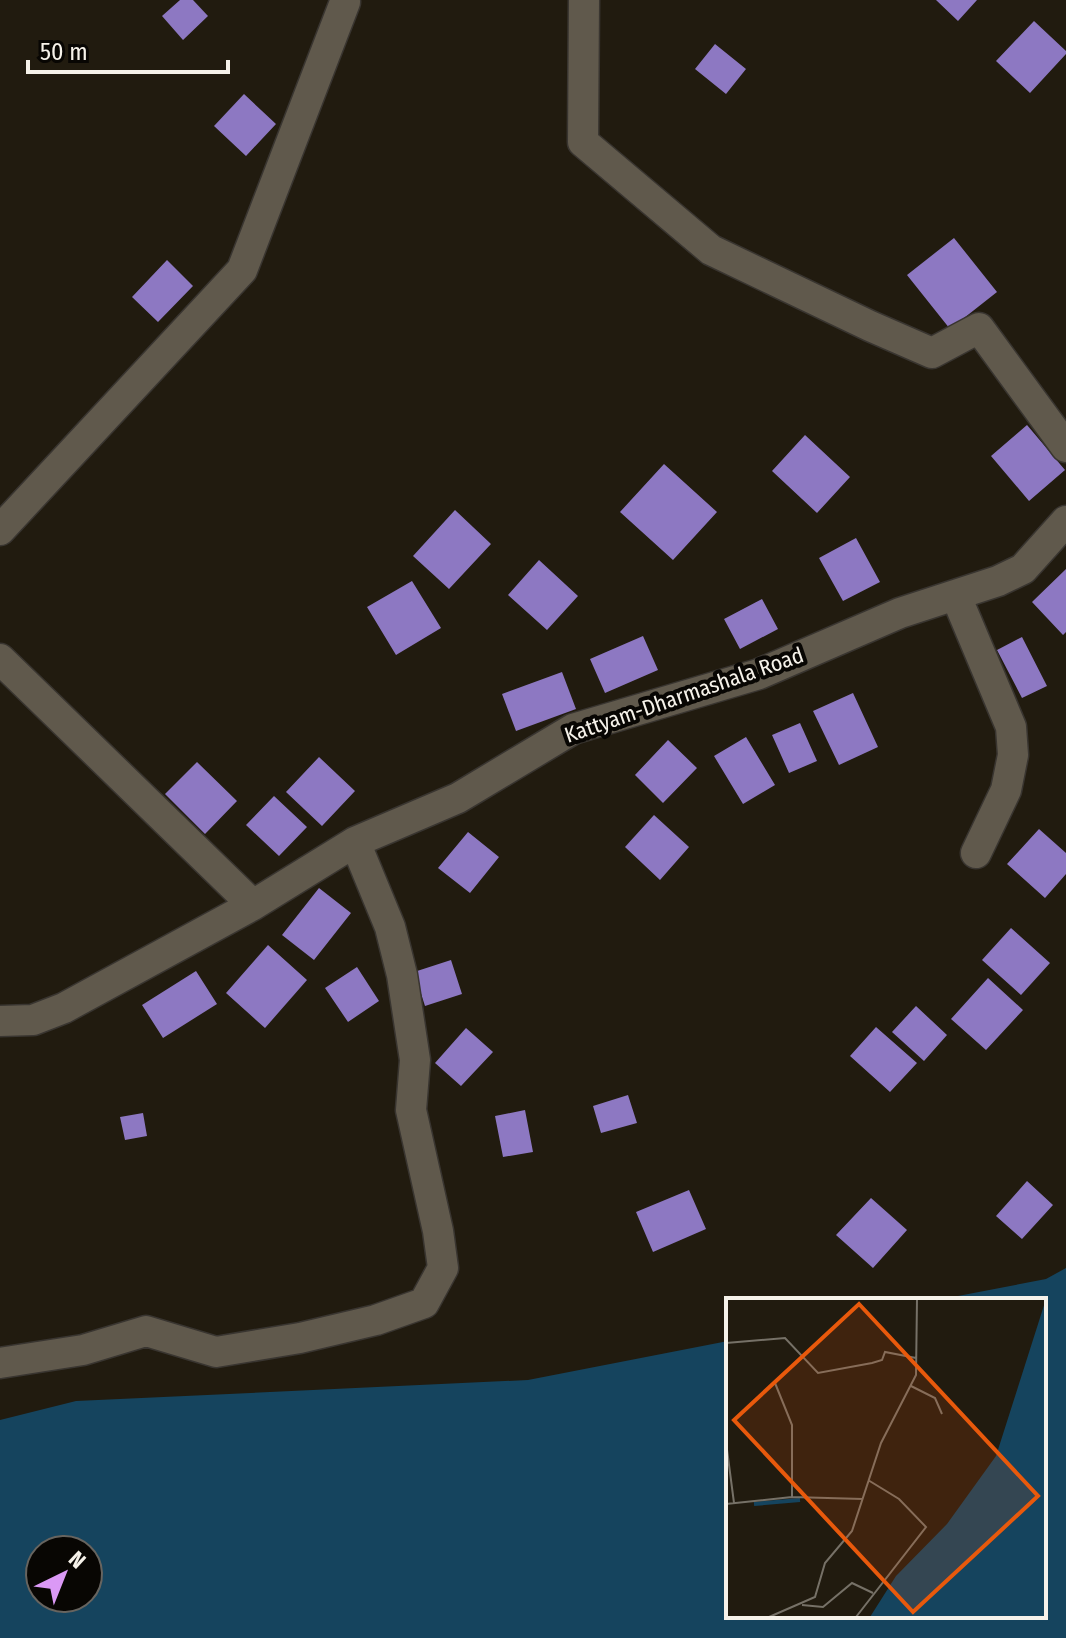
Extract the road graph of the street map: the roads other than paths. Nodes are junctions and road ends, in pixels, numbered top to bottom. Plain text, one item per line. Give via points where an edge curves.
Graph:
1 (584, 0) edge
2 (345, 2) dead end
3 (1066, 447) edge
4 (1066, 521) edge
5 (0, 530) edge
6 (956, 596) junction
7 (0, 659) edge
8 (355, 842) junction
9 (976, 853) dead end
10 (253, 905) junction
11 (0, 1021) edge
12 (0, 1363) edge

1 - 3 street via 583,142 711,250 870,326 932,353 979,328
2 - 5 street via 242,270
4 - 6 street, Kattyam-Dharmashala Road via 1023,569
6 - 8 street, Kattyam-Dharmashala Road via 900,613 759,674 573,729 458,798
6 - 9 street via 1011,727 1013,755 1006,790
7 - 10 street
8 - 10 street, Kattyam-Dharmashala Road
8 - 12 street via 390,927 415,1060 411,1110 443,1268 424,1303 300,1338 216,1352 146,1331 83,1350
10 - 11 street, Kattyam-Dharmashala Road via 64,1008 33,1020

